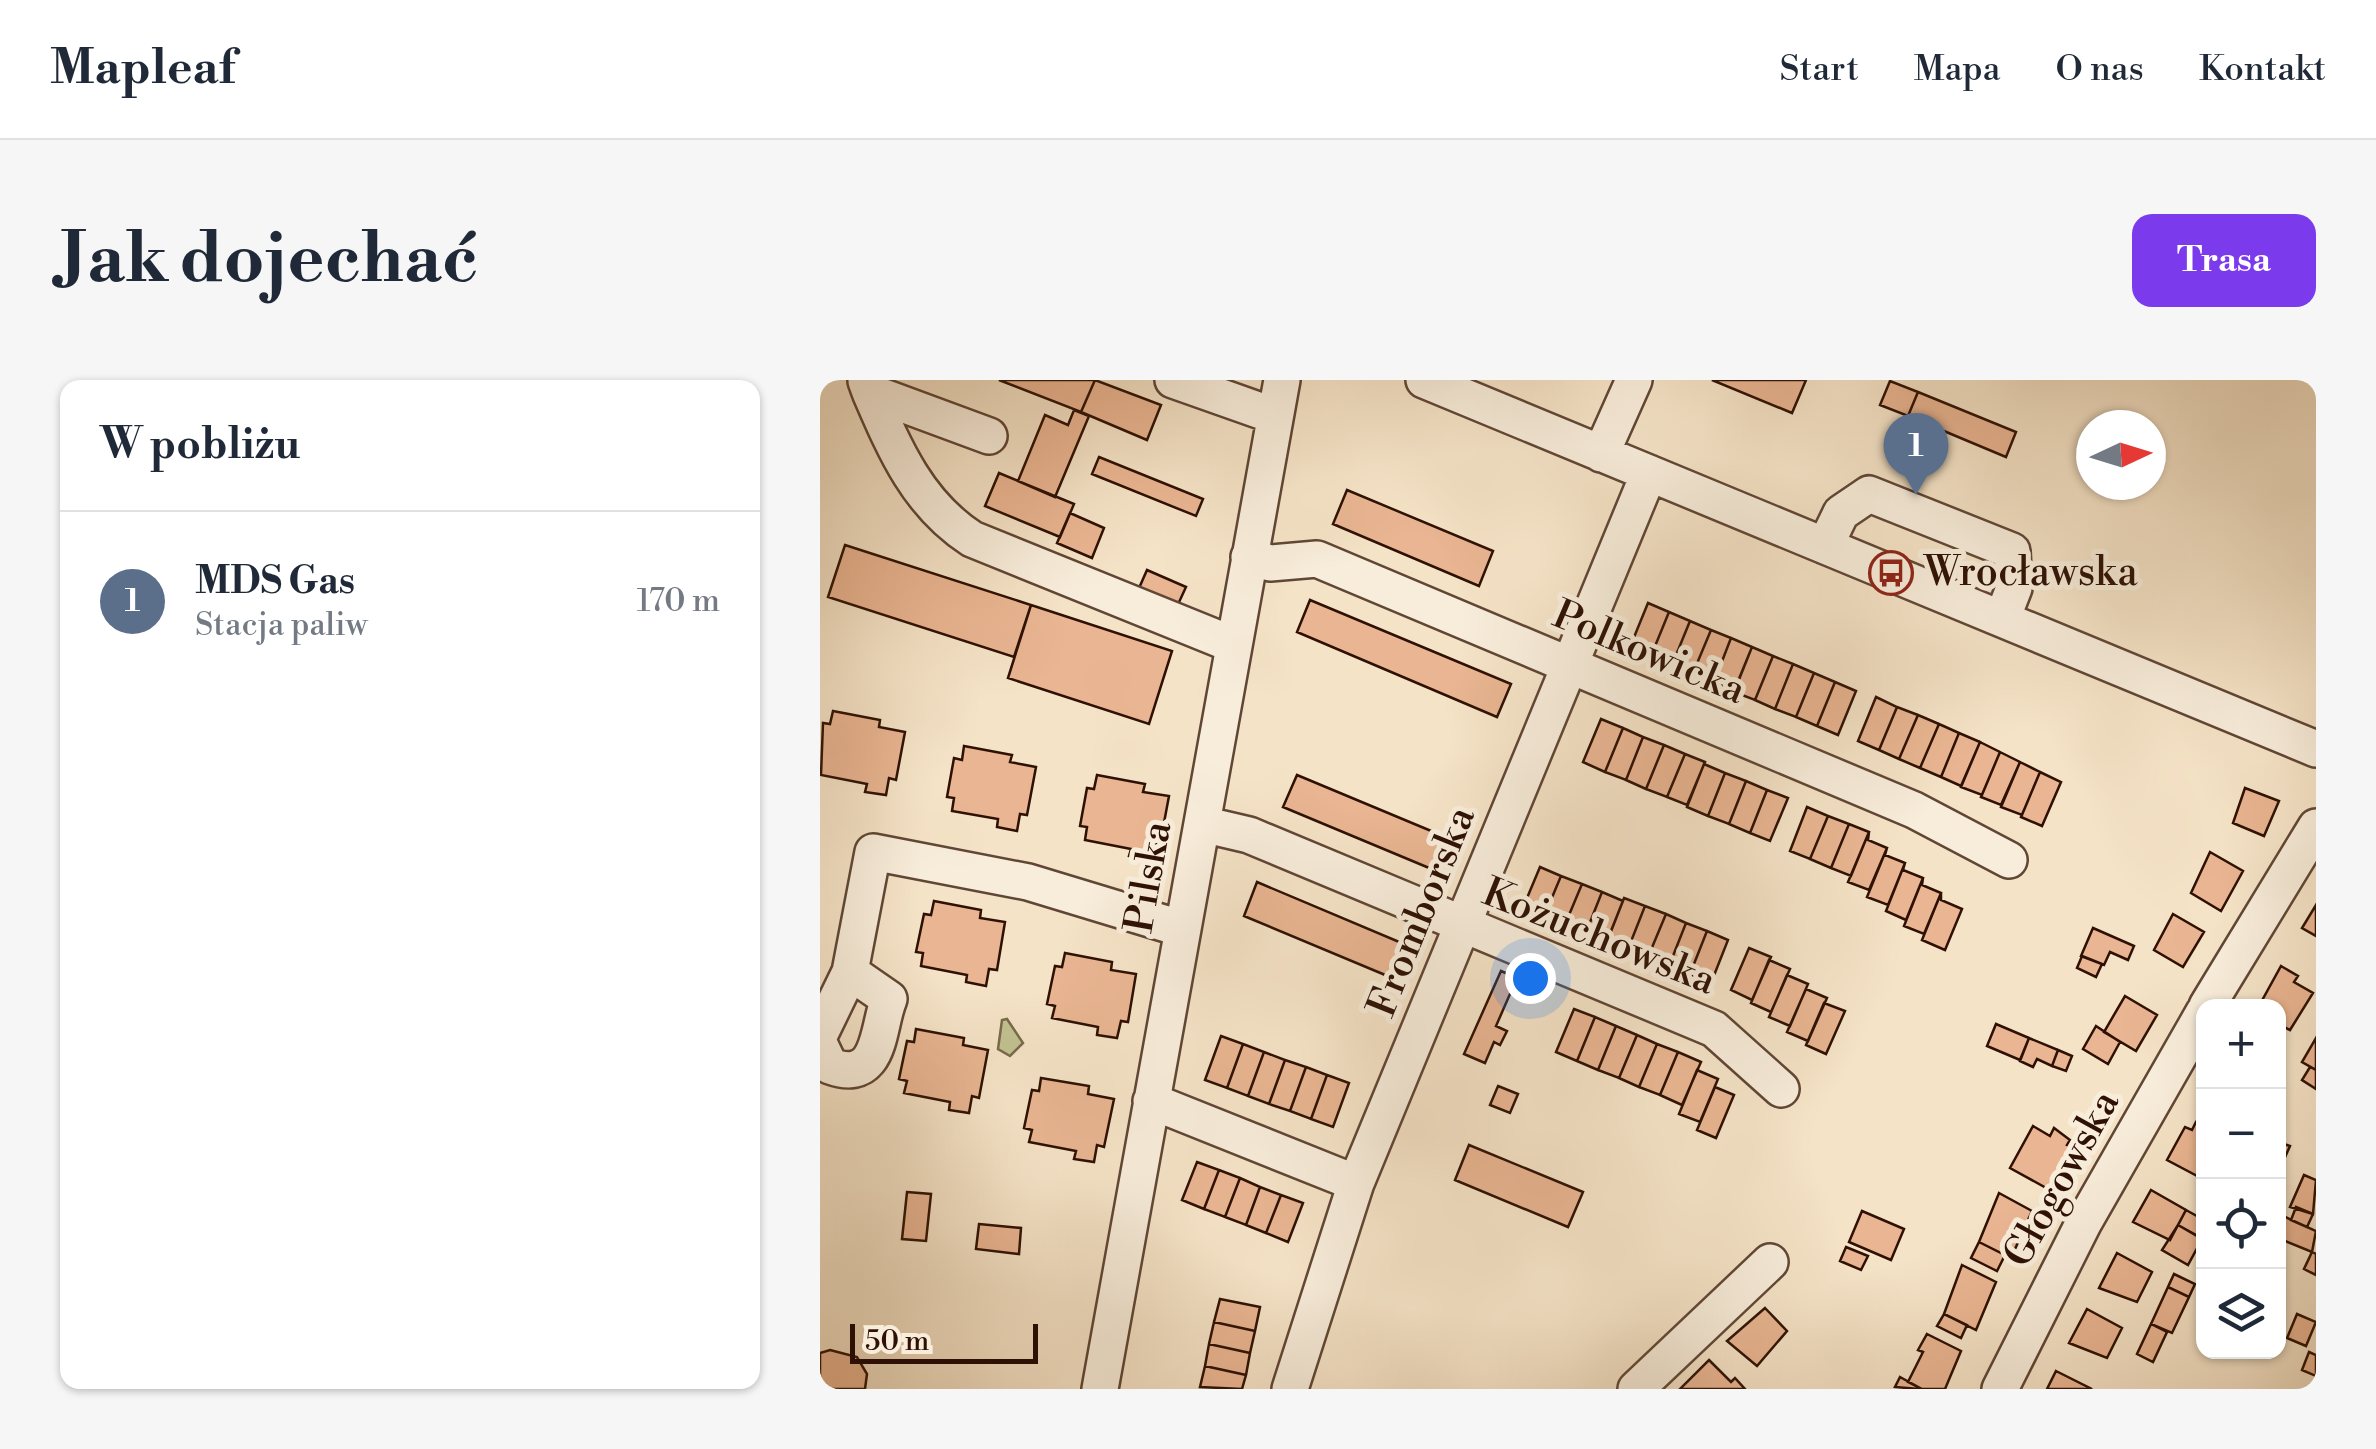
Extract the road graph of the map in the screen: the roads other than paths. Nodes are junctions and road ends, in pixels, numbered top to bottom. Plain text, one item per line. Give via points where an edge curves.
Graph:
1 (1174, 380) edge
2 (1282, 380) edge
3 (1424, 380) edge
4 (1634, 380) edge
5 (868, 386) edge
6 (1275, 416) junction
7 (989, 436) dead end
8 (1601, 454) junction
9 (1649, 473) junction
10 (1825, 546) junction
11 (1249, 557) junction
12 (2002, 619) junction
13 (1234, 645) junction
14 (1570, 666) junction
15 (2316, 749) edge
16 (1202, 824) junction
17 (2316, 827) edge
18 (2008, 860) dead end
19 (1460, 927) junction
20 (1183, 930) junction
21 (850, 972) junction
22 (2211, 999) edge
23 (2196, 1025) edge
24 (820, 1034) edge
25 (820, 1046) edge
26 (1780, 1089) dead end
27 (1151, 1102) junction
28 (1356, 1182) junction
29 (1770, 1262) dead end
30 (1100, 1389) edge
31 (1290, 1389) edge
32 (1636, 1389) edge
33 (2000, 1389) edge

1 - 6 street
2 - 6 street, Pilska
3 - 8 street
4 - 8 street
5 - 7 street
5 - 13 street via 898,458 942,519 972,538
6 - 11 street, Pilska
8 - 9 street
9 - 10 street
9 - 14 street, Fromborska
10 - 12 street
10 - 12 street via 1842,513 1869,494 2012,551 2014,588
11 - 13 street, Pilska
11 - 14 street, Polkowicka via 1270,563 1316,559
12 - 15 street
13 - 16 street, Pilska
14 - 18 street, Polkowicka via 1914,810
14 - 19 street, Fromborska
16 - 19 street, Kożuchowska via 1249,835
16 - 20 street, Pilska
17 - 22 street, Głogowska
19 - 26 street, Kożuchowska via 1714,1030
19 - 28 street, Fromborska
20 - 21 street via 1028,882 873,852
20 - 27 street, Pilska
21 - 24 street
21 - 25 street via 889,998 880,1042 856,1068 830,1066
23 - 33 street, Głogowska via 2084,1222
27 - 28 street
27 - 30 street, Pilska
28 - 31 street, Fromborska
29 - 32 street

